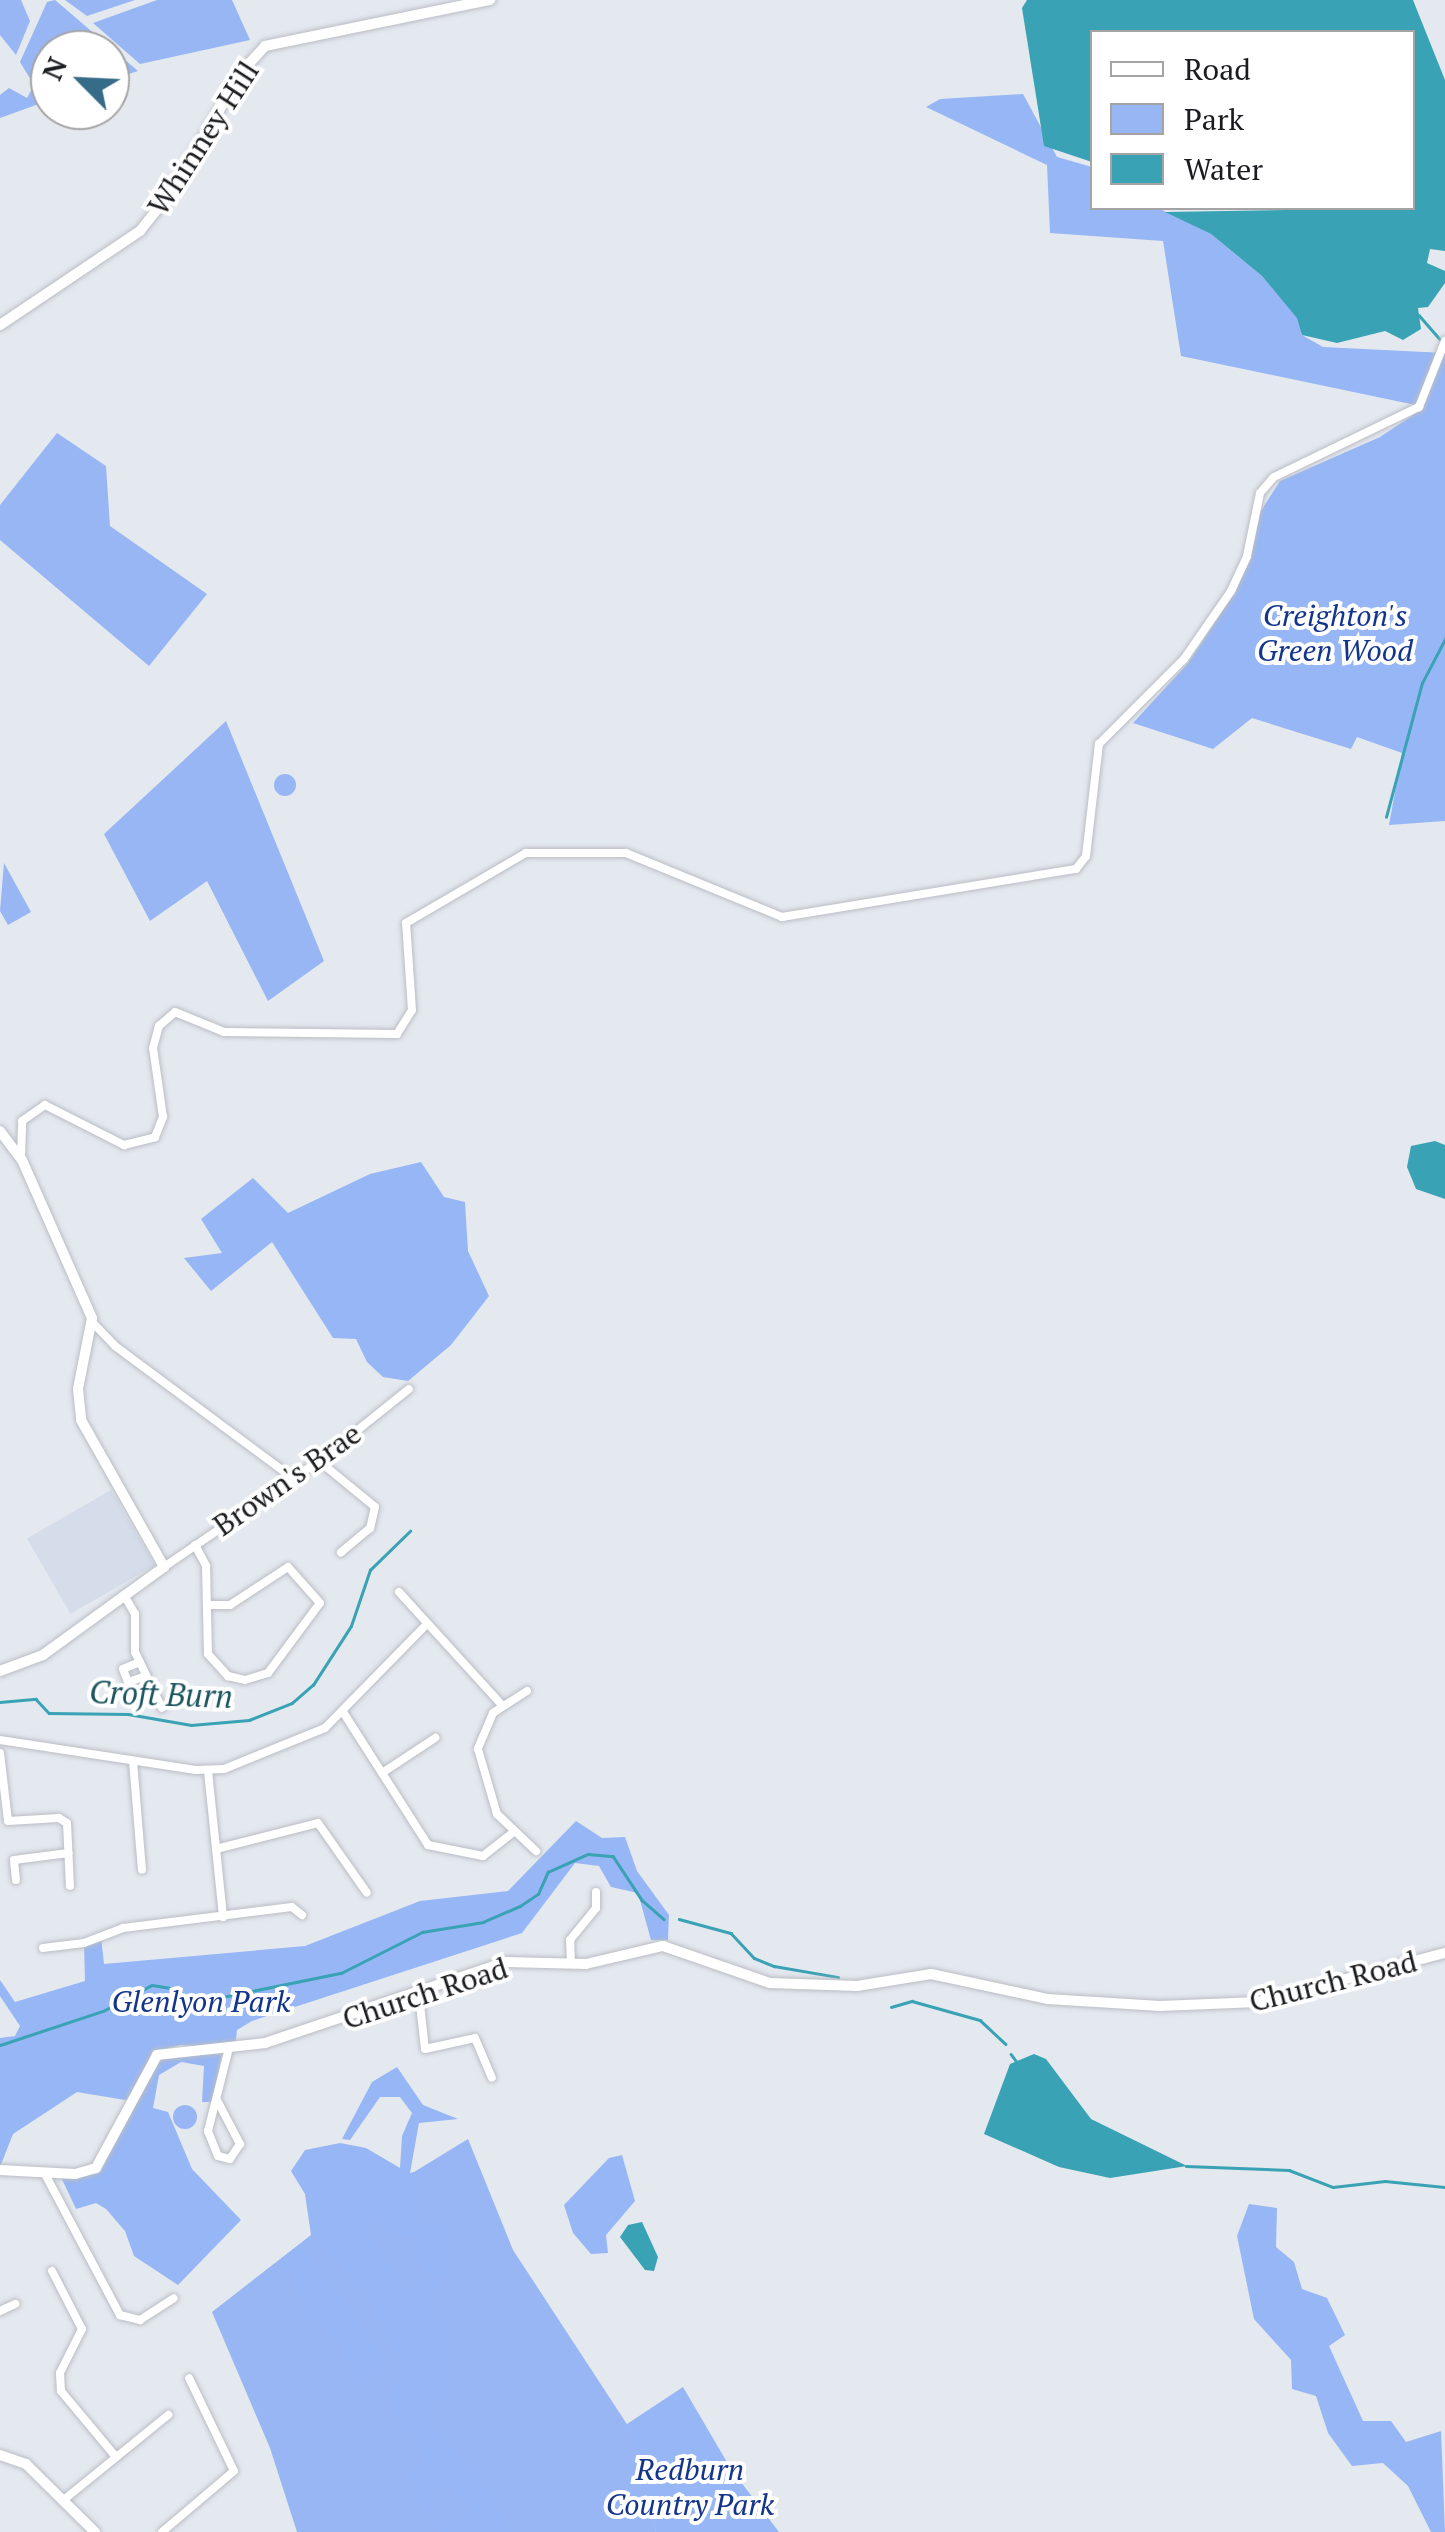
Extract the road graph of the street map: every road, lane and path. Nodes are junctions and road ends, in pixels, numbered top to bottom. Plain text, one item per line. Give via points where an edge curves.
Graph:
1 (490, 0) edge
2 (0, 325) edge
3 (1445, 341) edge
4 (0, 1131) edge
5 (22, 1160) junction
6 (94, 1323) junction
7 (409, 1389) dead end
8 (319, 1461) junction
9 (294, 1478) junction
10 (195, 1544) junction
11 (341, 1552) dead end
12 (164, 1568) junction
13 (399, 1592) dead end
14 (124, 1595) junction
15 (208, 1605) junction
16 (427, 1624) junction
17 (140, 1662) junction
18 (0, 1671) edge
19 (146, 1676) junction
20 (527, 1692) dead end
21 (502, 1705) junction
22 (162, 1708) dead end
23 (343, 1712) junction
24 (435, 1738) dead end
25 (0, 1740) edge
26 (0, 1753) edge
27 (133, 1761) junction
28 (208, 1771) junction
29 (382, 1773) junction
30 (512, 1834) junction
31 (216, 1848) junction
32 (536, 1851) dead end
33 (69, 1853) junction
34 (142, 1870) dead end
35 (16, 1880) dead end
36 (70, 1886) dead end
37 (596, 1892) dead end
38 (367, 1893) dead end
39 (302, 1914) dead end
40 (223, 1917) junction
41 (43, 1948) dead end
42 (1445, 1954) edge
43 (570, 1964) junction
44 (419, 1995) junction
45 (228, 2052) junction
46 (492, 2078) dead end
47 (217, 2100) junction
48 (0, 2170) edge
49 (45, 2174) junction
50 (52, 2271) dead end
51 (1, 2296) edge
52 (174, 2298) dead end
53 (7, 2307) edge
54 (189, 2378) dead end
55 (168, 2415) dead end
56 (0, 2455) edge
57 (116, 2456) junction
58 (66, 2498) junction
59 (95, 2532) edge
60 (162, 2532) edge

1 - 2 street, Whinney Hill via 265,46 242,70 174,188 140,232
3 - 5 street via 1419,407 1274,478 1260,493 1247,556 1231,591 1184,659 1099,744 1086,856 1076,869 782,918 626,853 526,853 406,923 412,1010 397,1034 224,1032 175,1012 159,1026 153,1048 163,1117 155,1137 124,1145 44,1105 22,1121
4 - 5 street
5 - 6 street
6 - 9 street via 115,1346
6 - 12 street via 78,1388 79,1413
7 - 8 street, Brown's Brae
8 - 9 street, Brown's Brae
8 - 11 street via 352,1493 375,1504 370,1528
9 - 10 street, Brown's Brae
10 - 12 street, Brown's Brae
10 - 15 street via 206,1566
12 - 14 street
13 - 16 street
14 - 17 street via 135,1614
14 - 18 street via 43,1654
15 - 15 street via 210,1659 222,1673 245,1680 268,1673 320,1604 288,1567 230,1605
16 - 21 street
16 - 23 street
17 - 19 street
17 - 19 street via 123,1669 128,1682
19 - 22 street
20 - 21 street
21 - 30 street via 485,1723 478,1749 494,1808
23 - 28 street via 308,1738
23 - 29 street
24 - 29 street
25 - 27 street
26 - 33 street via 6,1819 64,1819
27 - 28 street
27 - 34 street
28 - 31 street
29 - 30 street via 432,1848 484,1856
30 - 32 street
31 - 38 street via 318,1823
31 - 40 street
33 - 35 street via 14,1860
33 - 36 street
37 - 43 street via 596,1908 570,1940
39 - 40 street via 292,1907
40 - 41 street
42 - 43 street, Church Road via 1237,2004 1080,2004 931,1974 848,1987 770,1983 663,1946
43 - 44 street, Church Road via 506,1962
44 - 45 street, Church Road
44 - 46 street via 423,2047 433,2051 474,2038
45 - 47 street
45 - 49 street, Church Road via 180,2050 150,2060 104,2161 75,2174
47 - 47 street via 240,2144 230,2159 210,2144
48 - 49 street, Church Road
49 - 52 street via 66,2224 120,2314 140,2320
50 - 57 street via 82,2329 60,2387
51 - 53 street
54 - 60 street via 234,2470
55 - 57 street
56 - 58 street via 26,2464
57 - 58 street
58 - 59 street

